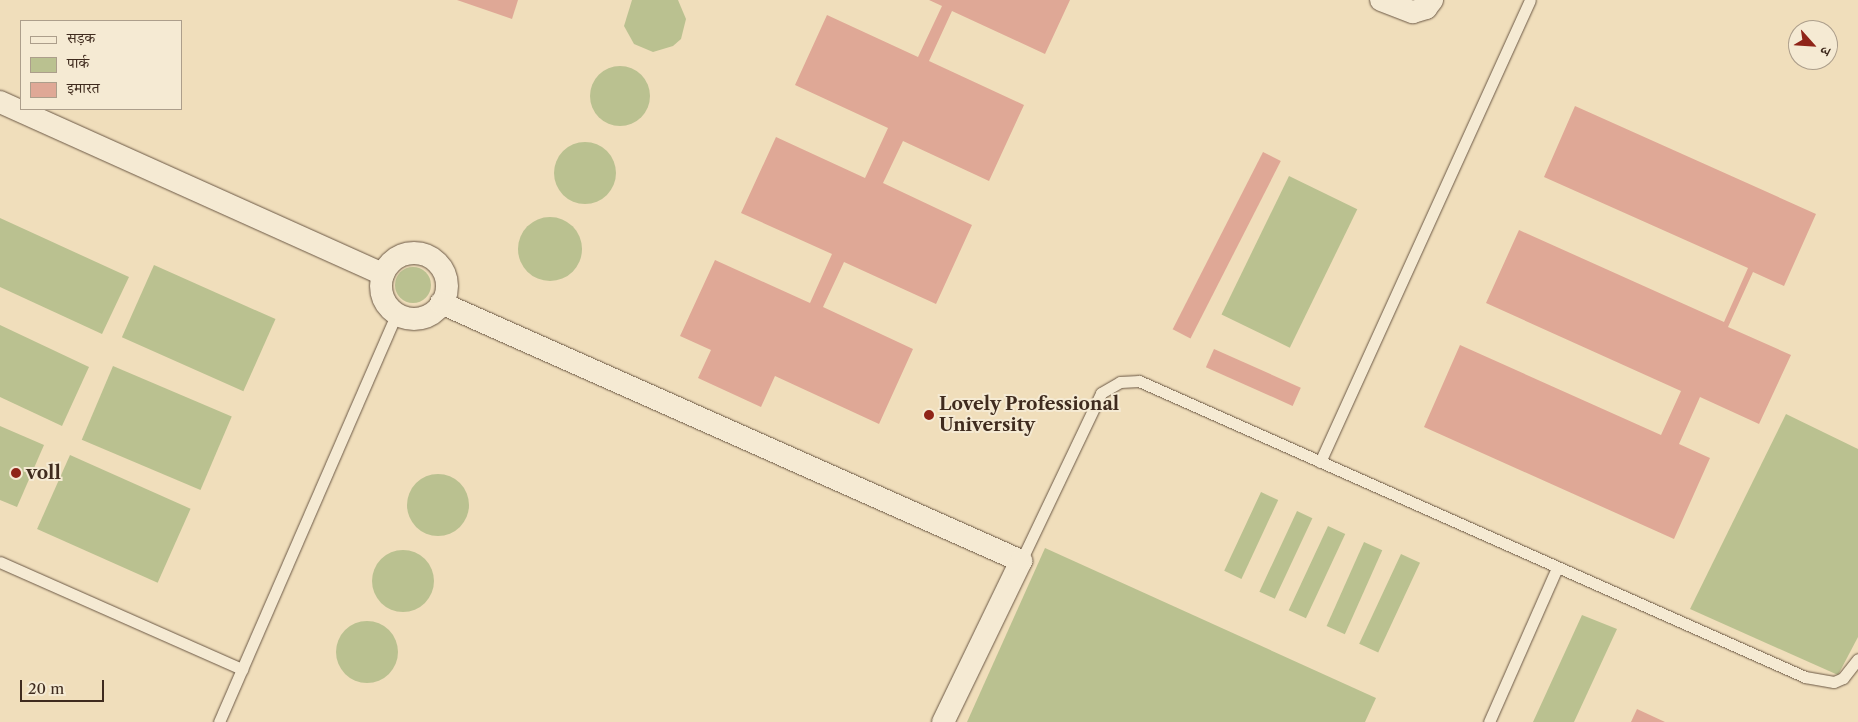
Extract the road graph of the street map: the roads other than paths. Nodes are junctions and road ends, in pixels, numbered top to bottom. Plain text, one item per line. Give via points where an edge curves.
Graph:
1 (1381, 0) edge
2 (1432, 0) edge
3 (1530, 0) edge
4 (0, 102) edge
5 (383, 274) junction
6 (441, 303) junction
7 (396, 314) junction
8 (1320, 462) junction
9 (1020, 561) junction
10 (0, 562) edge
11 (1556, 568) junction
12 (1858, 659) edge
13 (242, 669) junction
14 (219, 722) edge
15 (943, 722) edge
16 (1489, 722) edge

1 - 2 street via 1413,12 1426,8
3 - 8 lane
4 - 5 street
5 - 6 street via 389,264 407,254 429,256 444,272 446,293
5 - 7 street via 382,296
6 - 7 street via 425,316
6 - 9 street
7 - 13 lane
8 - 9 lane via 1160,388 1139,382 1120,382 1101,393 1085,421
8 - 11 lane
9 - 15 street
10 - 13 lane
11 - 12 lane via 1820,682 1843,678
11 - 16 lane
13 - 14 lane

